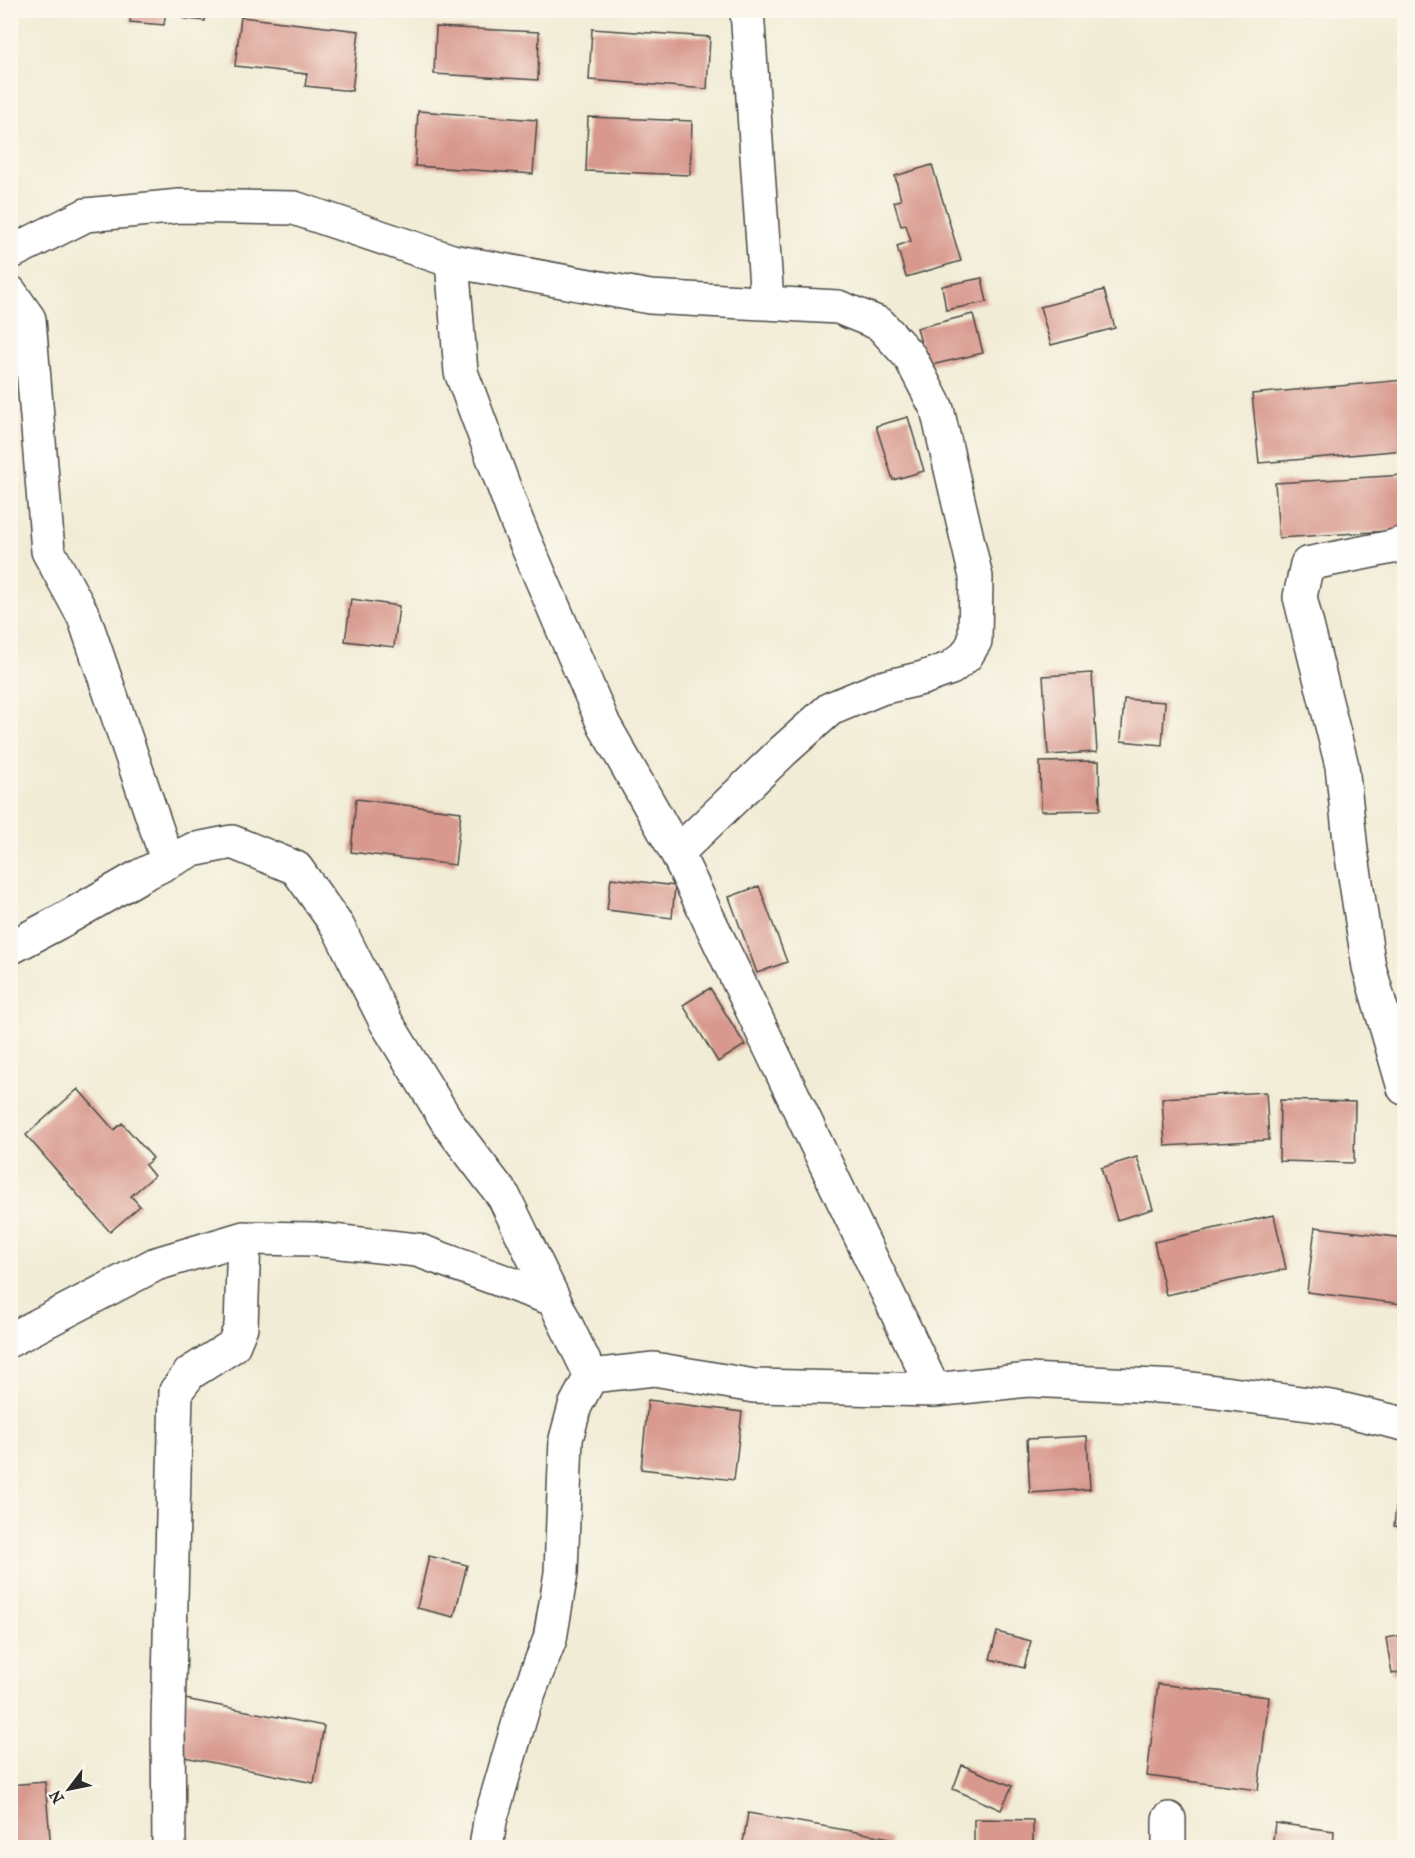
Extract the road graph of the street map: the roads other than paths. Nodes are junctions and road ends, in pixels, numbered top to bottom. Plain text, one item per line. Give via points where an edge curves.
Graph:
1 (747, 10) edge
2 (10, 253) edge
3 (452, 261) junction
4 (10, 292) edge
5 (767, 302) junction
6 (1404, 543) edge
7 (677, 853) junction
8 (168, 862) junction
9 (10, 948) edge
10 (1404, 1088) edge
11 (244, 1238) junction
12 (553, 1299) junction
13 (10, 1340) edge
14 (591, 1376) junction
15 (934, 1390) junction
16 (1404, 1424) edge
17 (169, 1848) edge
18 (486, 1848) edge

1 - 5 street
2 - 3 street via 86,215 180,206 294,208
3 - 5 street via 650,297
3 - 7 street via 461,372 517,522 604,725
4 - 8 street via 28,319 48,551 84,617
5 - 7 street via 838,307 880,324 910,357 937,409 969,546 976,578 975,641 966,656 951,668 830,708
6 - 10 street via 1307,564 1300,597 1342,766 1369,967
7 - 15 street
8 - 9 street
8 - 12 street via 192,850 232,842 296,868 338,927 386,1022 450,1126 504,1197
11 - 12 street via 313,1239 417,1250
11 - 13 street via 156,1264
11 - 17 street via 241,1327 233,1346 190,1373 176,1391
12 - 14 street
14 - 15 street via 654,1369 754,1386
14 - 18 street via 574,1406 566,1439 561,1573 550,1639 524,1705 490,1821
15 - 16 street via 1028,1380 1177,1387 1332,1407

